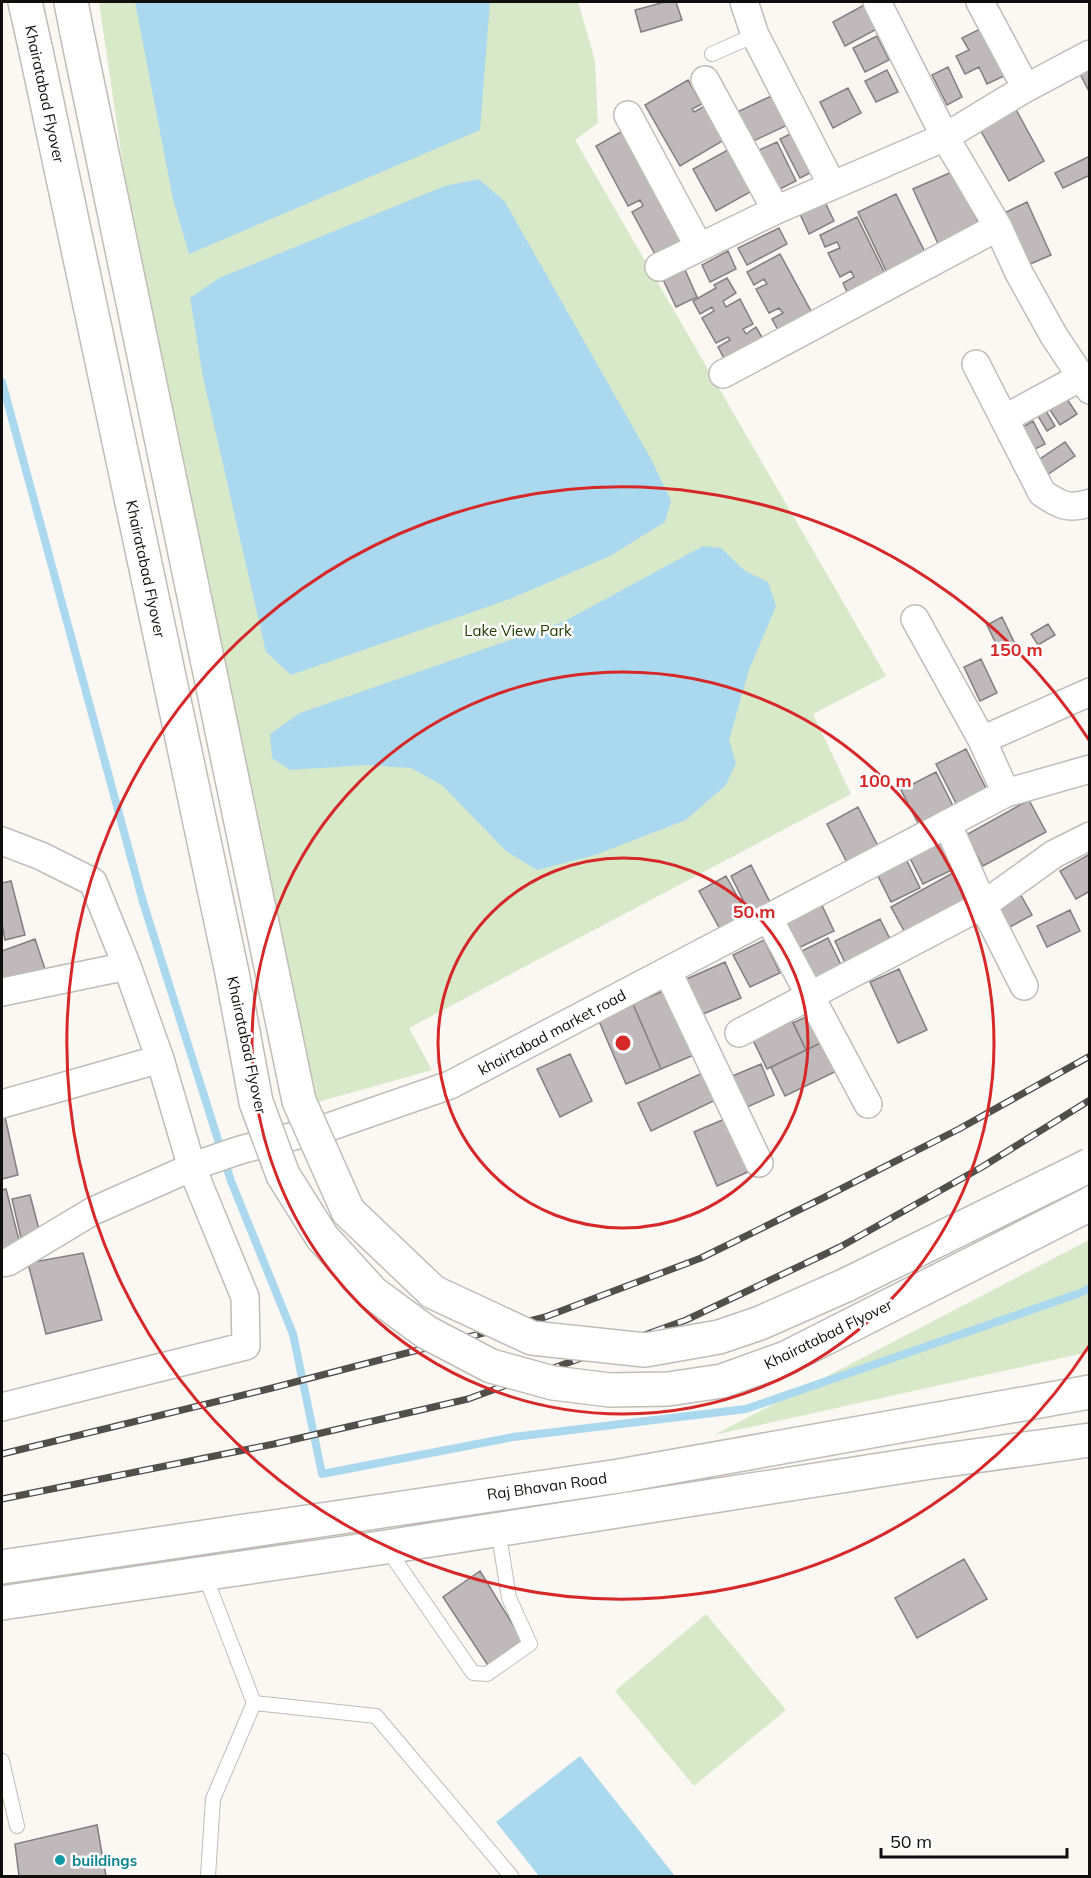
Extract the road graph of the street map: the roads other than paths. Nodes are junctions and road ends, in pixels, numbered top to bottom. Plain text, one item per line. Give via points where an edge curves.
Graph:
1 (25, 2) edge
2 (71, 2) edge
3 (744, 2) edge
4 (878, 2) edge
5 (980, 2) edge
6 (755, 34) junction
7 (711, 54) dead end
8 (1089, 54) edge
9 (705, 80) dead end
10 (1026, 88) junction
11 (628, 115) dead end
12 (945, 137) junction
13 (832, 185) junction
14 (776, 210) junction
15 (998, 227) junction
16 (699, 248) junction
17 (659, 267) dead end
18 (976, 364) dead end
19 (723, 374) dead end
20 (1085, 383) edge
21 (1004, 419) junction
22 (1089, 503) edge
23 (915, 619) dead end
24 (1089, 692) edge
25 (982, 740) junction
26 (1089, 769) edge
27 (1006, 793) junction
28 (948, 825) junction
29 (1089, 836) edge
30 (2, 841) edge
31 (983, 905) junction
32 (769, 919) junction
33 (127, 966) junction
34 (668, 972) junction
35 (1024, 986) dead end
36 (2, 992) edge
37 (811, 996) junction
38 (739, 1033) dead end
39 (160, 1059) junction
40 (2, 1104) edge
41 (868, 1104) dead end
42 (759, 1163) dead end
43 (1089, 1165) edge
44 (196, 1166) junction
45 (1089, 1204) edge
46 (2, 1263) edge
47 (1089, 1392) edge
48 (2, 1407) edge
49 (1089, 1440) edge
50 (498, 1529) junction
51 (386, 1547) junction
52 (2, 1567) edge
53 (204, 1573) junction
54 (2, 1603) edge
55 (254, 1703) junction
56 (2, 1761) edge
57 (17, 1826) dead end
58 (208, 1876) edge
59 (511, 1876) edge

1 - 45 main road, Khairatabad Flyover, bridge via 232,973 256,1102 283,1175 322,1237 373,1293 426,1332 491,1366 553,1383 610,1390 668,1389 722,1381 786,1358
2 - 43 main road, bridge via 299,1101 348,1211 433,1292 532,1338 645,1350 719,1338 760,1323
3 - 6 street
4 - 12 street
5 - 10 street
6 - 7 lane
6 - 13 street
8 - 10 street
9 - 14 street
10 - 12 street
11 - 16 street
12 - 13 street
12 - 15 street
13 - 14 street
14 - 16 street
15 - 19 street
15 - 20 street via 1054,336
16 - 17 street
18 - 21 street
20 - 21 street
21 - 22 street via 1042,493 1075,508
23 - 25 street
24 - 25 street
25 - 27 street
26 - 27 street, khairtabad market road
27 - 28 street, khairtabad market road
28 - 31 street
28 - 32 street, khairtabad market road
29 - 31 street via 1054,854
30 - 33 street via 93,882
31 - 35 street
31 - 37 street
32 - 34 street, khairtabad market road
32 - 37 street
33 - 36 street
33 - 39 street
34 - 42 street
34 - 44 street, khairtabad market road via 450,1085 330,1127 240,1150
37 - 38 street
37 - 41 street
39 - 40 street
39 - 44 street
44 - 46 street, khairtabad market road via 93,1211
44 - 48 street via 244,1297 246,1346
47 - 52 main road, Raj Bhavan Road via 619,1476
49 - 50 main road
50 - 51 main road
50 - 51 lane via 509,1598 530,1644 487,1674 473,1672
51 - 53 main road
53 - 54 main road
53 - 55 lane
55 - 58 lane via 213,1799
55 - 59 lane via 376,1716
56 - 57 lane

